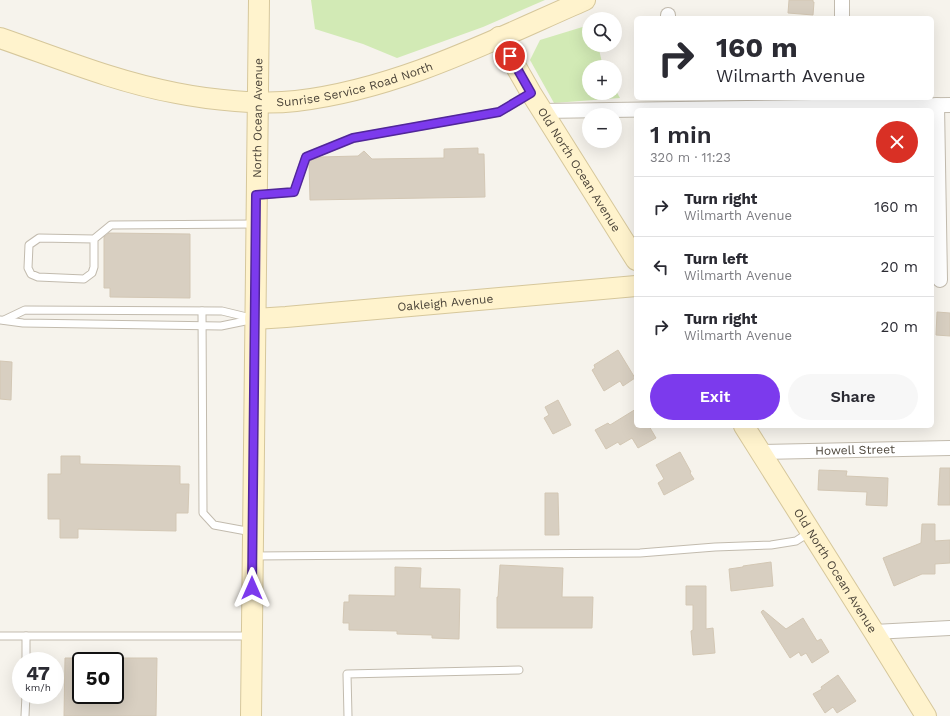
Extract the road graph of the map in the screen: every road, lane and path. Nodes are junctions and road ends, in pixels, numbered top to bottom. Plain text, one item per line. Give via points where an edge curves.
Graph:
1 (258, 0) edge
2 (585, 0) edge
3 (842, 0) edge
4 (842, 16) edge
5 (499, 37) junction
6 (0, 38) edge
7 (531, 93) junction
8 (257, 102) junction
9 (842, 102) edge
10 (666, 103) edge
11 (944, 105) edge
12 (542, 111) junction
13 (256, 195) junction
14 (256, 224) junction
15 (94, 239) junction
16 (634, 257) edge
17 (941, 280) edge
18 (634, 286) edge
19 (202, 311) junction
20 (255, 319) junction
21 (2, 320) edge
22 (203, 325) junction
23 (745, 428) edge
24 (950, 448) edge
25 (760, 452) junction
26 (252, 532) junction
27 (810, 532) junction
28 (252, 556) junction
29 (950, 628) edge
30 (874, 632) junction
31 (0, 636) edge
32 (26, 636) junction
33 (251, 636) junction
34 (26, 652) edge
35 (519, 670) dead end
36 (26, 704) edge
37 (25, 716) edge
38 (251, 716) edge
39 (348, 716) edge
40 (926, 716) edge

1 - 8 main road, North Ocean Avenue
2 - 5 main road, Sunrise Service Road North
3 - 4 street
5 - 7 main road, Old North Ocean Avenue
5 - 8 main road, Sunrise Service Road North via 404,76 366,88 294,101
6 - 8 main road, Sunrise Service Road North via 149,87 213,99
7 - 12 main road, Old North Ocean Avenue
7 - 13 lane via 499,112 353,138 306,157 294,192
8 - 13 main road, North Ocean Avenue
9 - 10 street
9 - 11 street
10 - 12 street
11 - 17 street
12 - 16 main road, Old North Ocean Avenue
13 - 14 main road, North Ocean Avenue
14 - 15 lane via 111,225
14 - 20 main road, North Ocean Avenue
15 - 15 lane via 39,238 29,245 28,268 31,274 38,277 84,279 92,273 94,267
18 - 20 main road, Oakleigh Avenue
19 - 20 lane via 222,311
19 - 21 lane via 25,310
19 - 22 lane
20 - 22 lane via 222,326
20 - 26 main road, North Ocean Avenue
21 - 22 lane via 23,323
22 - 26 lane via 203,513 214,525
23 - 25 main road, Old North Ocean Avenue
24 - 25 street, Howell Street
25 - 27 main road, Old North Ocean Avenue
26 - 28 main road, North Ocean Avenue
27 - 28 lane via 796,541 771,545 640,553
27 - 30 main road, Old North Ocean Avenue
28 - 33 main road, North Ocean Avenue
29 - 30 street
30 - 40 main road, Old North Ocean Avenue
31 - 32 lane
32 - 33 lane
32 - 34 lane
33 - 38 main road, North Ocean Avenue
35 - 39 lane via 347,674
36 - 37 lane

